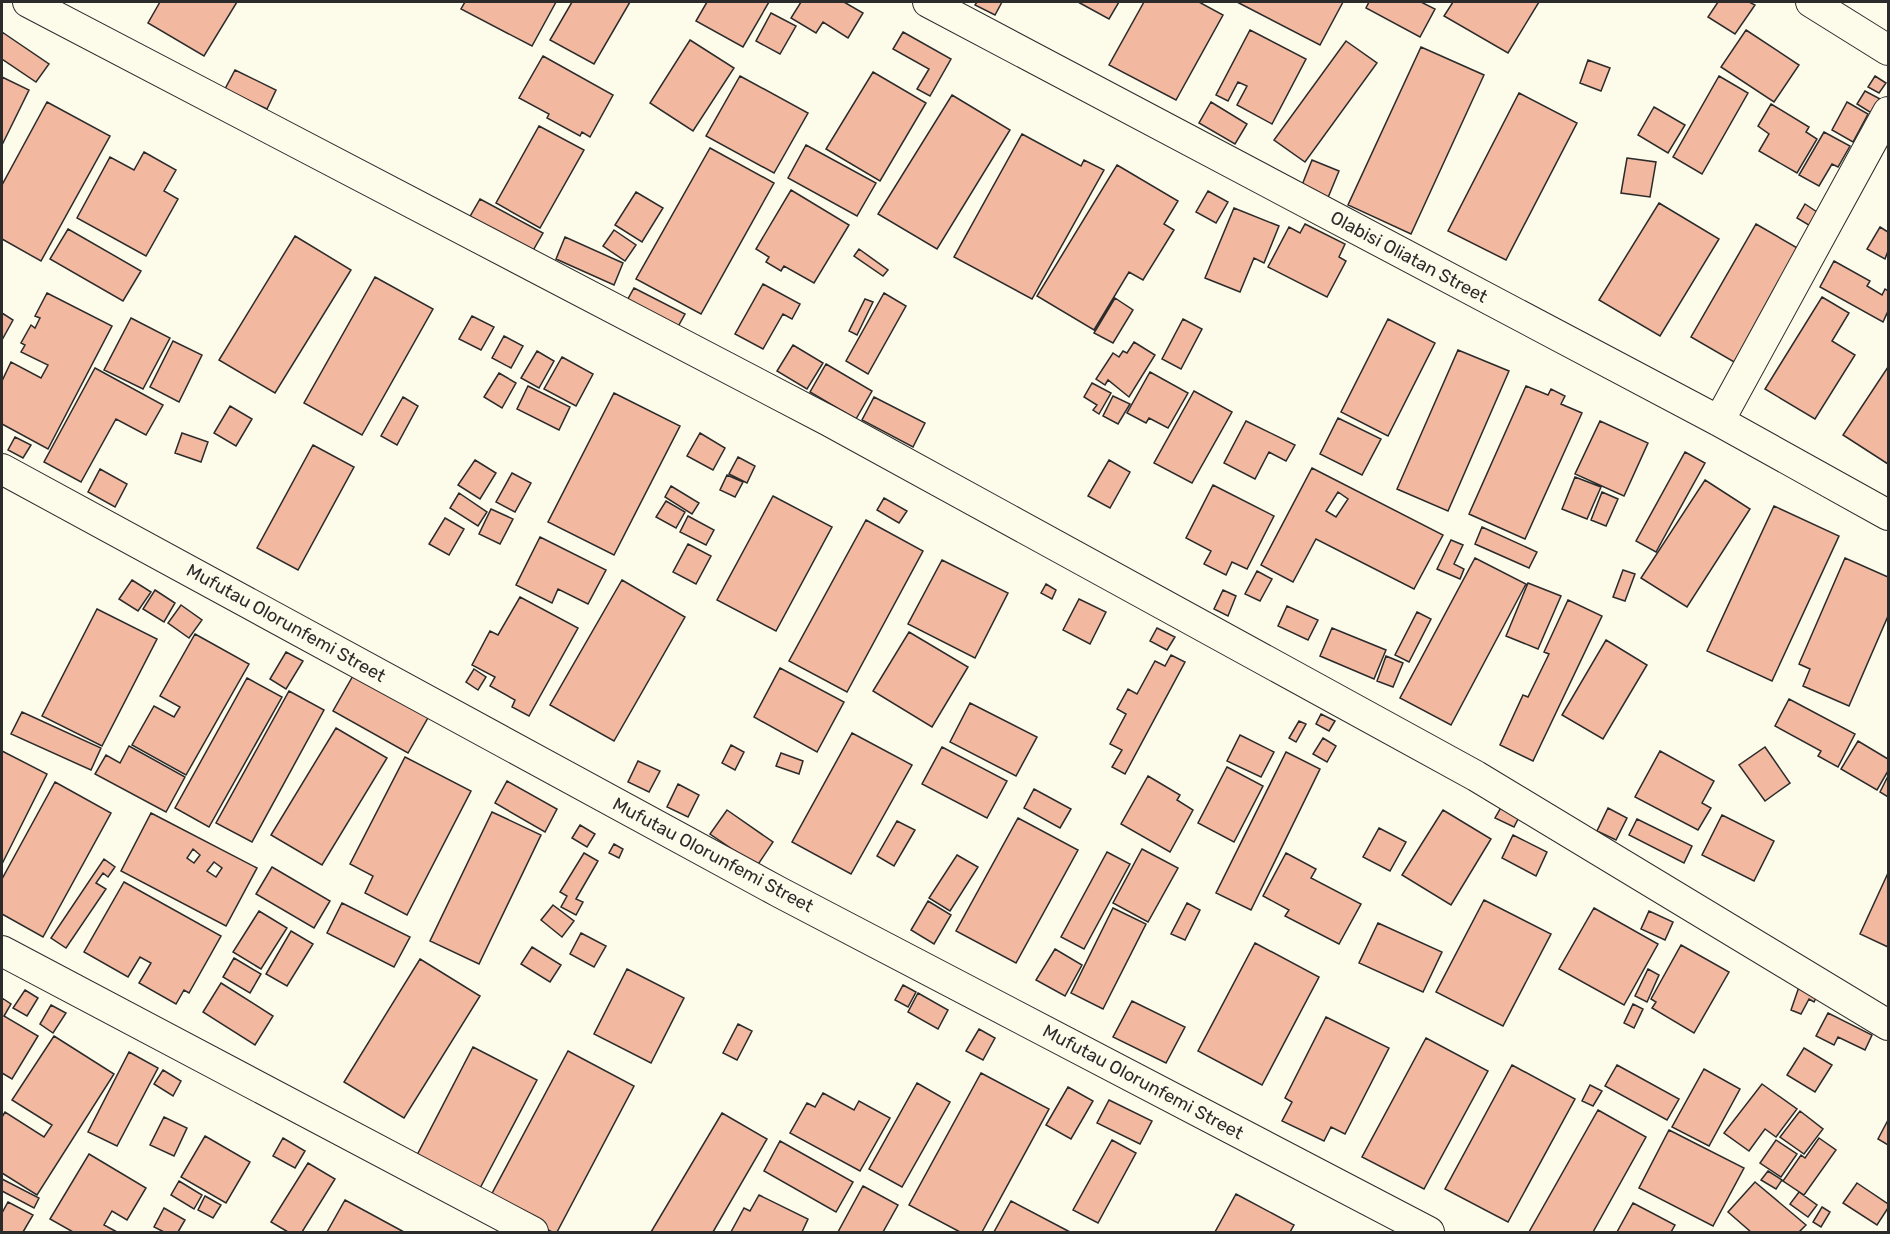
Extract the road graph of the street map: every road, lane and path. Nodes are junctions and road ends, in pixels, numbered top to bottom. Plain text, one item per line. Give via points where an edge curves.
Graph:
1 (28, 2) edge
2 (928, 2) edge
3 (1811, 2) edge
4 (1888, 50) edge
5 (1888, 112) edge
6 (1719, 421) junction
7 (2, 469) edge
8 (1888, 515) edge
9 (2, 951) edge
10 (1888, 1024) edge
11 (533, 1233) edge
12 (1429, 1233) edge

1 - 10 street via 829,421 1476,776
2 - 6 street, Olabisi Oliatan Street
3 - 4 street
5 - 6 street
6 - 8 street, Olabisi Oliatan Street
7 - 12 street, Mufutau Olorunfemi Street via 779,892
9 - 11 street

